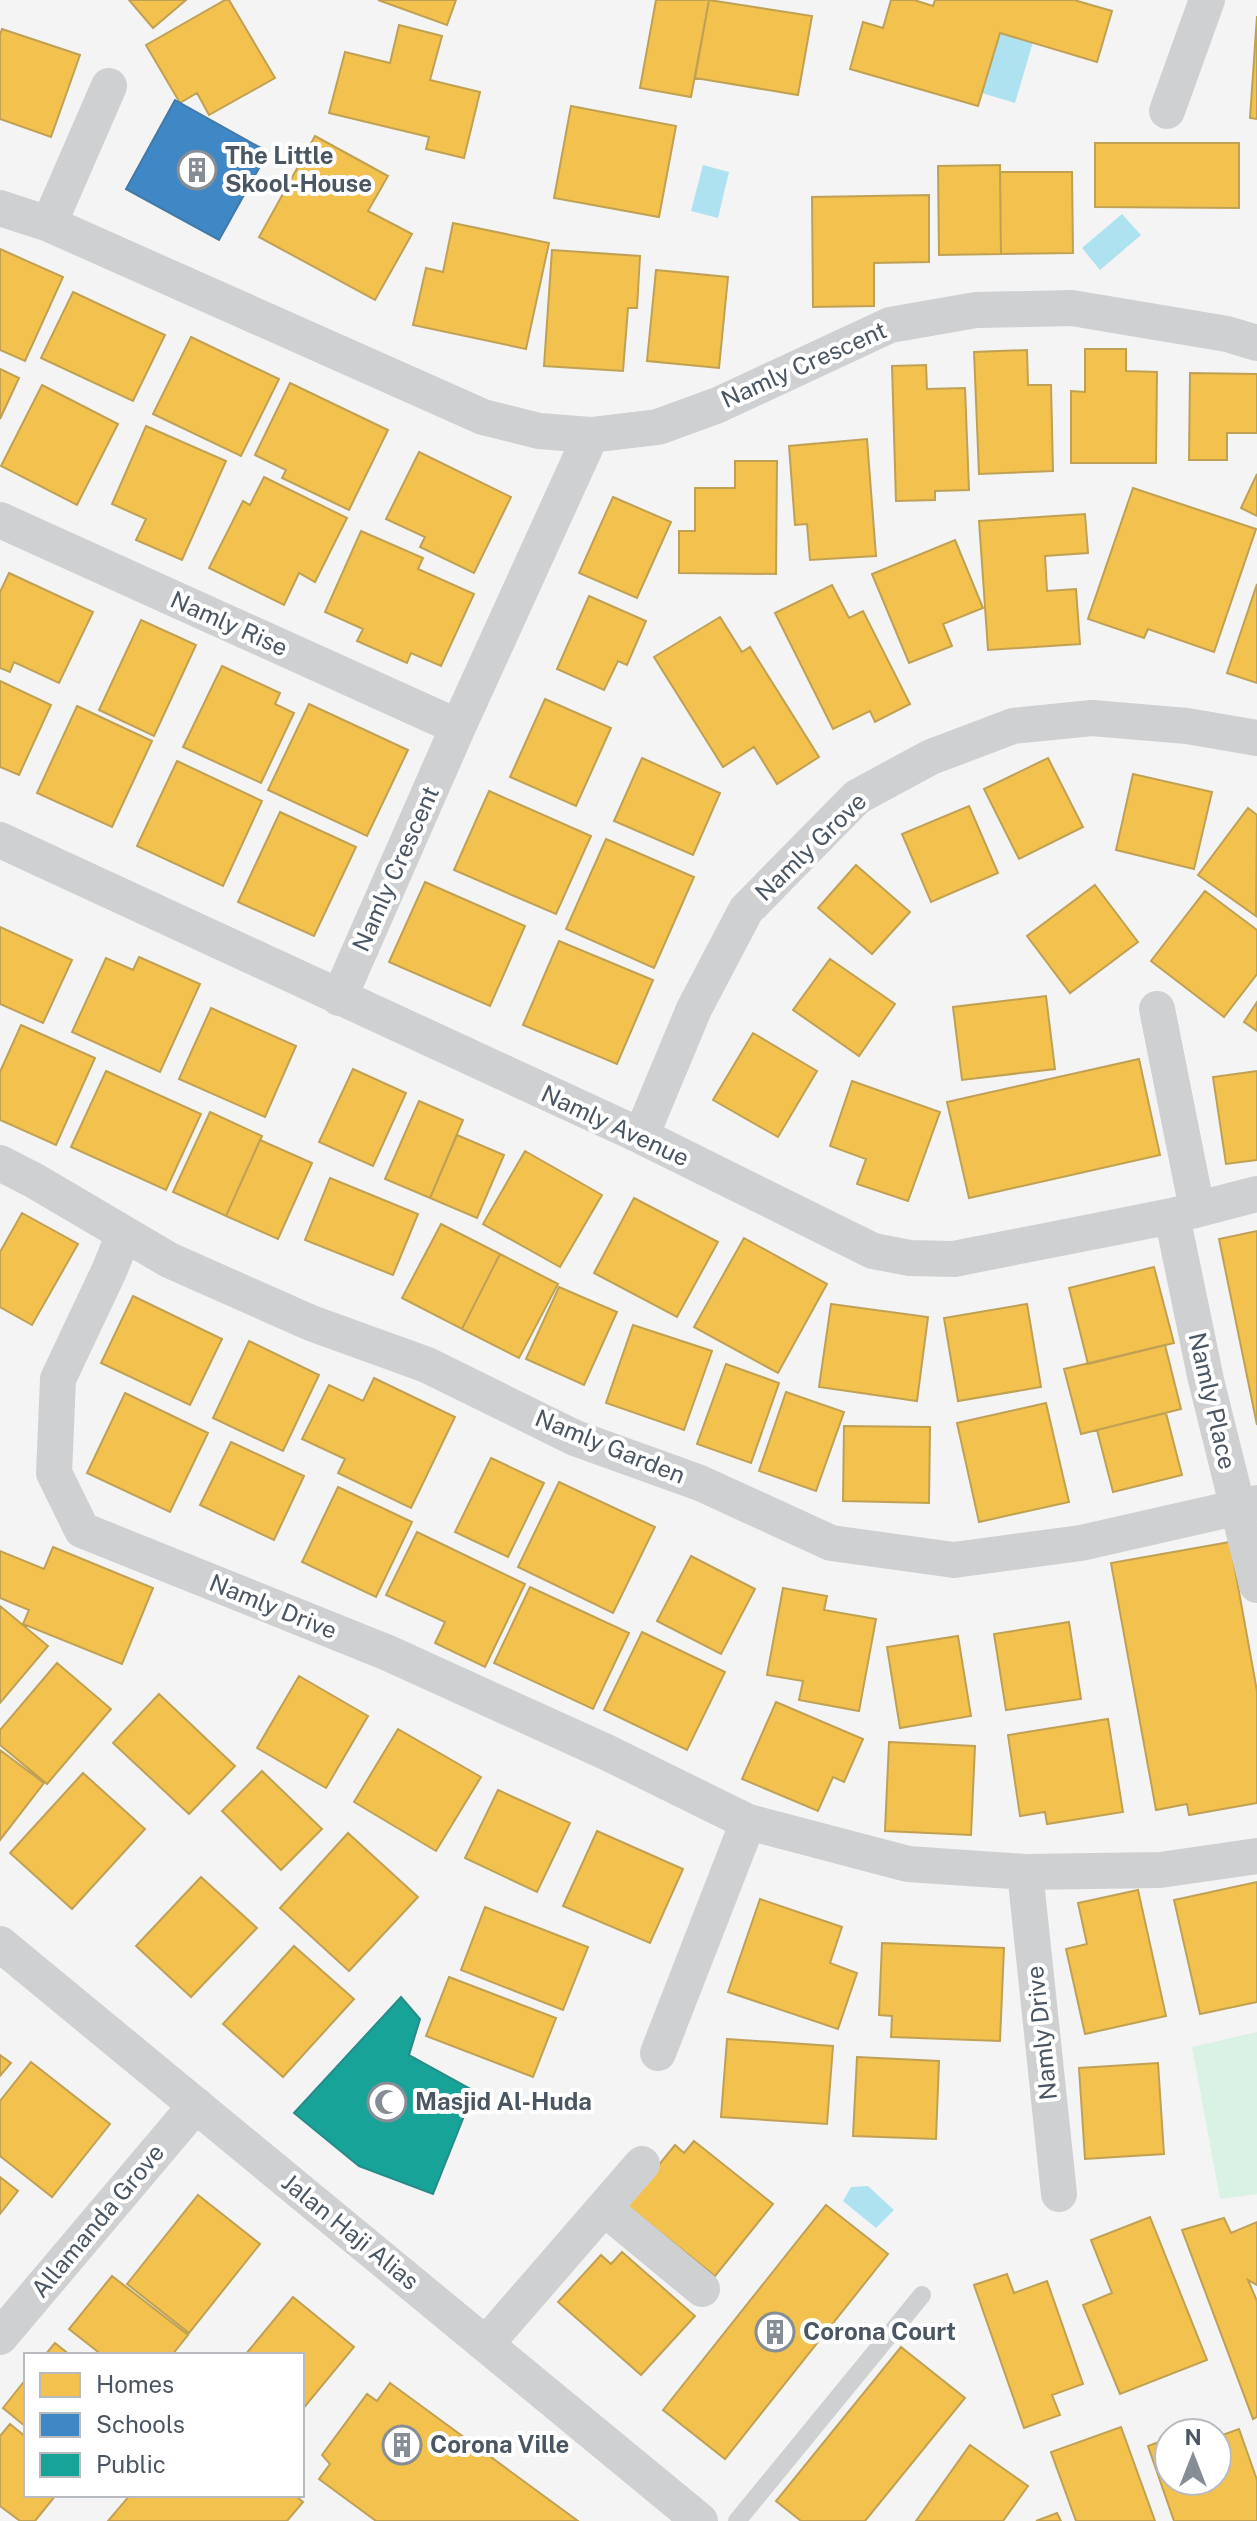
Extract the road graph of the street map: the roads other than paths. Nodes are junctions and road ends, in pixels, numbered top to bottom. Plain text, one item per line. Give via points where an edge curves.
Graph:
1 (1207, 0) edge
2 (109, 86) dead end
3 (1167, 111) dead end
4 (0, 208) edge
5 (49, 224) junction
6 (1257, 343) edge
7 (591, 435) junction
8 (0, 520) edge
9 (458, 727) junction
10 (1257, 738) edge
11 (0, 840) edge
12 (339, 998) junction
13 (1157, 1009) dead end
14 (641, 1136) junction
15 (0, 1163) edge
16 (1257, 1194) edge
17 (1184, 1212) junction
18 (124, 1234) junction
19 (1247, 1505) edge
20 (1257, 1585) edge
21 (748, 1822) junction
22 (1257, 1856) edge
23 (1025, 1872) junction
24 (0, 1944) edge
25 (658, 2053) dead end
26 (196, 2105) junction
27 (642, 2164) dead end
28 (1059, 2194) dead end
29 (604, 2208) junction
30 (702, 2289) dead end
31 (922, 2295) dead end
32 (0, 2337) edge
33 (486, 2344) junction
34 (700, 2521) edge
35 (737, 2521) edge

1 - 3 street
2 - 5 street
4 - 5 street, Namly Crescent
5 - 7 street, Namly Crescent via 483,417 539,431
6 - 7 street, Namly Crescent via 1072,308 976,310 890,325 718,405 658,427
7 - 9 street, Namly Crescent
8 - 9 street, Namly Rise
9 - 12 street, Namly Crescent
10 - 14 street, Namly Grove via 1092,718 1013,726 931,757 857,797 746,910 694,1009
11 - 12 street, Namly Avenue
12 - 14 street, Namly Avenue
13 - 17 street, Namly Place
14 - 17 street, Namly Avenue via 873,1251 910,1258 954,1259
15 - 18 street, Namly Garden
16 - 17 street, Namly Avenue
17 - 19 street, Namly Place via 1203,1365
18 - 19 street, Namly Garden via 282,1310 427,1365 575,1438 700,1483 831,1543 954,1560 1081,1543
18 - 21 street, Namly Drive via 58,1379 54,1473 82,1530 400,1658
19 - 20 street, Namly Place
21 - 23 street, Namly Drive via 908,1864
21 - 25 street
22 - 23 street, Namly Drive via 1160,1870
23 - 28 street, Namly Drive
24 - 26 street, Jalan Haji Alias
26 - 32 street, Allamanda Grove
26 - 33 street, Jalan Haji Alias
27 - 29 street
29 - 30 street
29 - 33 street
31 - 35 lane
33 - 34 street, Jalan Haji Alias

